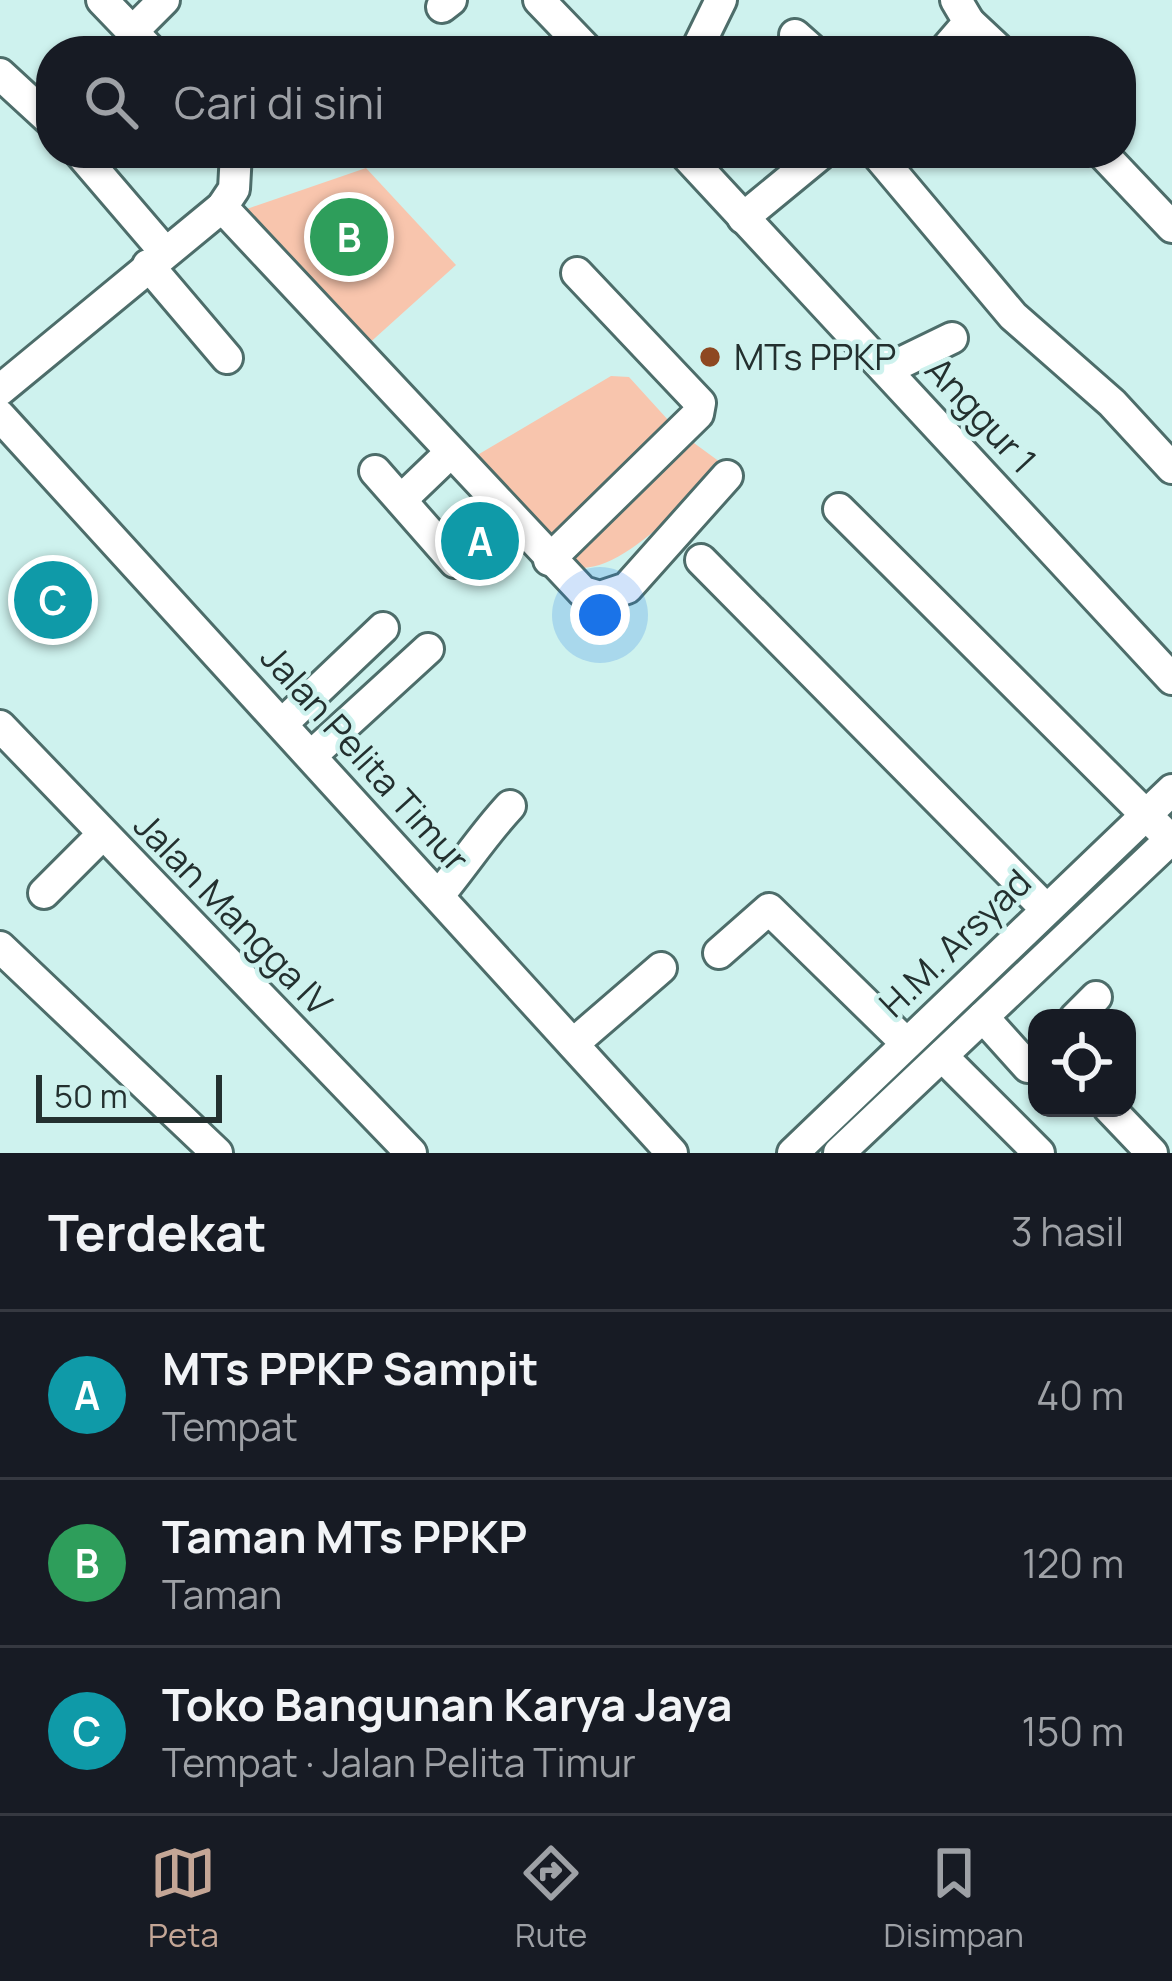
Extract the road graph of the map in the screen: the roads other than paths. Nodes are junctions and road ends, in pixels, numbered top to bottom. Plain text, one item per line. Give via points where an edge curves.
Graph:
1 (102, 0) edge
2 (164, 0) edge
3 (539, 0) edge
4 (721, 0) edge
5 (963, 11) edge
6 (137, 36) edge
7 (145, 36) edge
8 (574, 36) edge
9 (703, 36) edge
10 (986, 36) edge
11 (0, 74) edge
12 (36, 108) edge
13 (91, 168) edge
14 (235, 168) edge
15 (702, 168) edge
16 (804, 168) edge
17 (889, 168) edge
18 (1116, 168) edge
19 (222, 207) junction
20 (742, 218) junction
21 (1172, 227) edge
22 (156, 258) junction
23 (577, 273) dead end
24 (952, 338) dead end
25 (227, 358) dead end
26 (886, 370) junction
27 (0, 390) edge
28 (4, 429) edge
29 (450, 453) junction
30 (1172, 468) edge
31 (375, 471) dead end
32 (727, 476) dead end
33 (401, 500) junction
34 (839, 509) dead end
35 (549, 560) junction
36 (701, 560) dead end
37 (455, 562) dead end
38 (383, 628) dead end
39 (428, 649) dead end
40 (1172, 679) edge
41 (282, 724) junction
42 (0, 726) edge
43 (311, 756) junction
44 (1172, 790) edge
45 (510, 806) dead end
46 (1145, 814) junction
47 (103, 834) junction
48 (1172, 840) edge
49 (44, 893) dead end
50 (439, 895) junction
51 (1046, 909) junction
52 (0, 947) edge
53 (719, 953) dead end
54 (661, 968) dead end
55 (982, 1017) junction
56 (906, 1043) junction
57 (573, 1044) junction
58 (941, 1056) junction
59 (1028, 1058) edge
60 (1028, 1066) edge
61 (990, 1105) junction
62 (1118, 1117) edge
63 (207, 1150) edge
64 (411, 1153) edge
65 (672, 1153) edge
66 (794, 1153) edge
67 (839, 1153) edge
68 (1039, 1153) edge
69 (1152, 1153) edge

1 - 6 street
2 - 7 street
3 - 8 street
4 - 9 street
5 - 10 street
11 - 12 street
13 - 22 street
14 - 19 street
15 - 20 street, Anggur 1
16 - 20 street
17 - 30 street via 1013,316
18 - 21 street
19 - 22 street
19 - 29 street
20 - 26 street, Anggur 1
22 - 25 street
22 - 27 street
23 - 35 street via 700,403 698,414
24 - 26 street
26 - 40 street, Anggur 1
28 - 41 street, Jalan Pelita Timur
29 - 33 street
29 - 35 street
31 - 33 street
32 - 35 street via 612,596 583,592
33 - 37 street
34 - 46 street
36 - 51 street
38 - 41 street
39 - 43 street
41 - 43 street, Jalan Pelita Timur
42 - 47 street, Jalan Mangga IV
43 - 50 street, Jalan Pelita Timur
44 - 46 street, H.M. Arsyad
45 - 50 street
46 - 48 street
46 - 51 street, H.M. Arsyad
47 - 49 street
47 - 64 street, Jalan Mangga IV
48 - 55 street, H.M. Arsyad
50 - 57 street, Jalan Pelita Timur
51 - 56 street, H.M. Arsyad
52 - 63 street
53 - 56 street via 770,909
54 - 57 street
55 - 58 street, H.M. Arsyad
55 - 59 street
56 - 66 street, H.M. Arsyad
57 - 65 street, Jalan Pelita Timur
58 - 61 street
58 - 67 street, H.M. Arsyad
60 - 61 street
61 - 68 street
62 - 69 street

